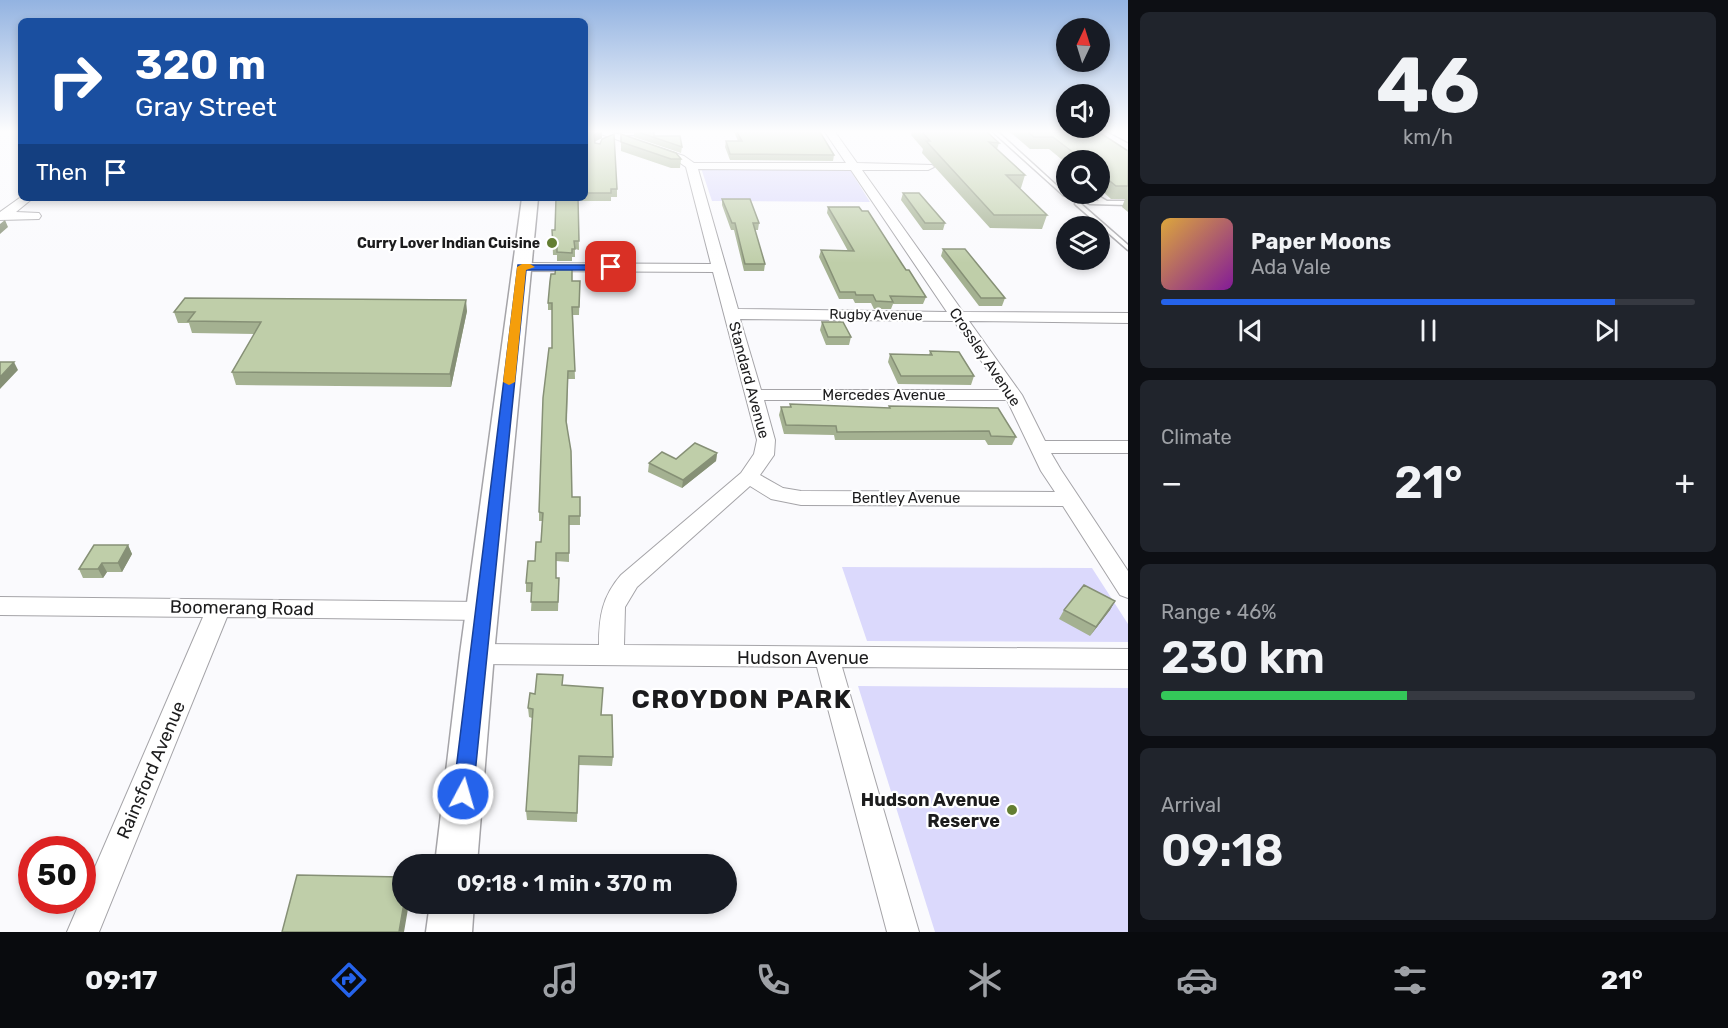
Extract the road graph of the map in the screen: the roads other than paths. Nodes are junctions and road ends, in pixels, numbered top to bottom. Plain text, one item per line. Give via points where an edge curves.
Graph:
1 (689, 175) edge
2 (859, 175) edge
3 (1044, 175) edge
4 (1055, 185) edge
5 (23, 201) edge
6 (530, 201) edge
7 (1110, 203) edge
8 (1128, 203) edge
9 (1078, 204) edge
10 (2, 216) edge
11 (35, 216) dead end
12 (1128, 248) edge
13 (522, 267) junction
14 (717, 268) junction
15 (731, 314) junction
16 (957, 316) junction
17 (1128, 318) edge
18 (755, 395) junction
19 (1013, 395) junction
20 (1040, 447) junction
21 (1128, 447) edge
22 (748, 477) junction
23 (1070, 500) junction
24 (1128, 589) edge
25 (0, 606) edge
26 (219, 607) junction
27 (483, 611) junction
28 (477, 654) junction
29 (612, 656) junction
30 (827, 658) junction
31 (1128, 659) edge
32 (457, 854) edge
33 (451, 914) edge
34 (83, 932) edge
35 (449, 932) edge
36 (903, 932) edge

1 - 14 street, Standard Avenue
2 - 16 street, Crossley Avenue
3 - 4 lane
5 - 10 street
6 - 13 main road
7 - 8 lane
9 - 12 lane
10 - 11 street
13 - 14 street
13 - 27 main road
14 - 15 street, Standard Avenue
15 - 16 street, Rugby Avenue
15 - 18 street, Standard Avenue
16 - 17 street, Rugby Avenue
16 - 19 street, Crossley Avenue
18 - 19 street, Mercedes Avenue
18 - 22 street, Standard Avenue via 766,440 764,455
19 - 20 street, Crossley Avenue
20 - 21 street
20 - 23 street, Crossley Avenue
22 - 23 street, Bentley Avenue via 778,494 801,498
22 - 29 street, Standard Avenue via 621,590 611,612
23 - 24 street, Crossley Avenue
25 - 26 street, Boomerang Road
26 - 27 street, Boomerang Road
26 - 34 street, Rainsford Avenue
27 - 28 main road
28 - 29 street, Hudson Avenue
28 - 32 main road
29 - 30 street, Hudson Avenue
30 - 31 street, Hudson Avenue
30 - 36 street
33 - 35 main road

